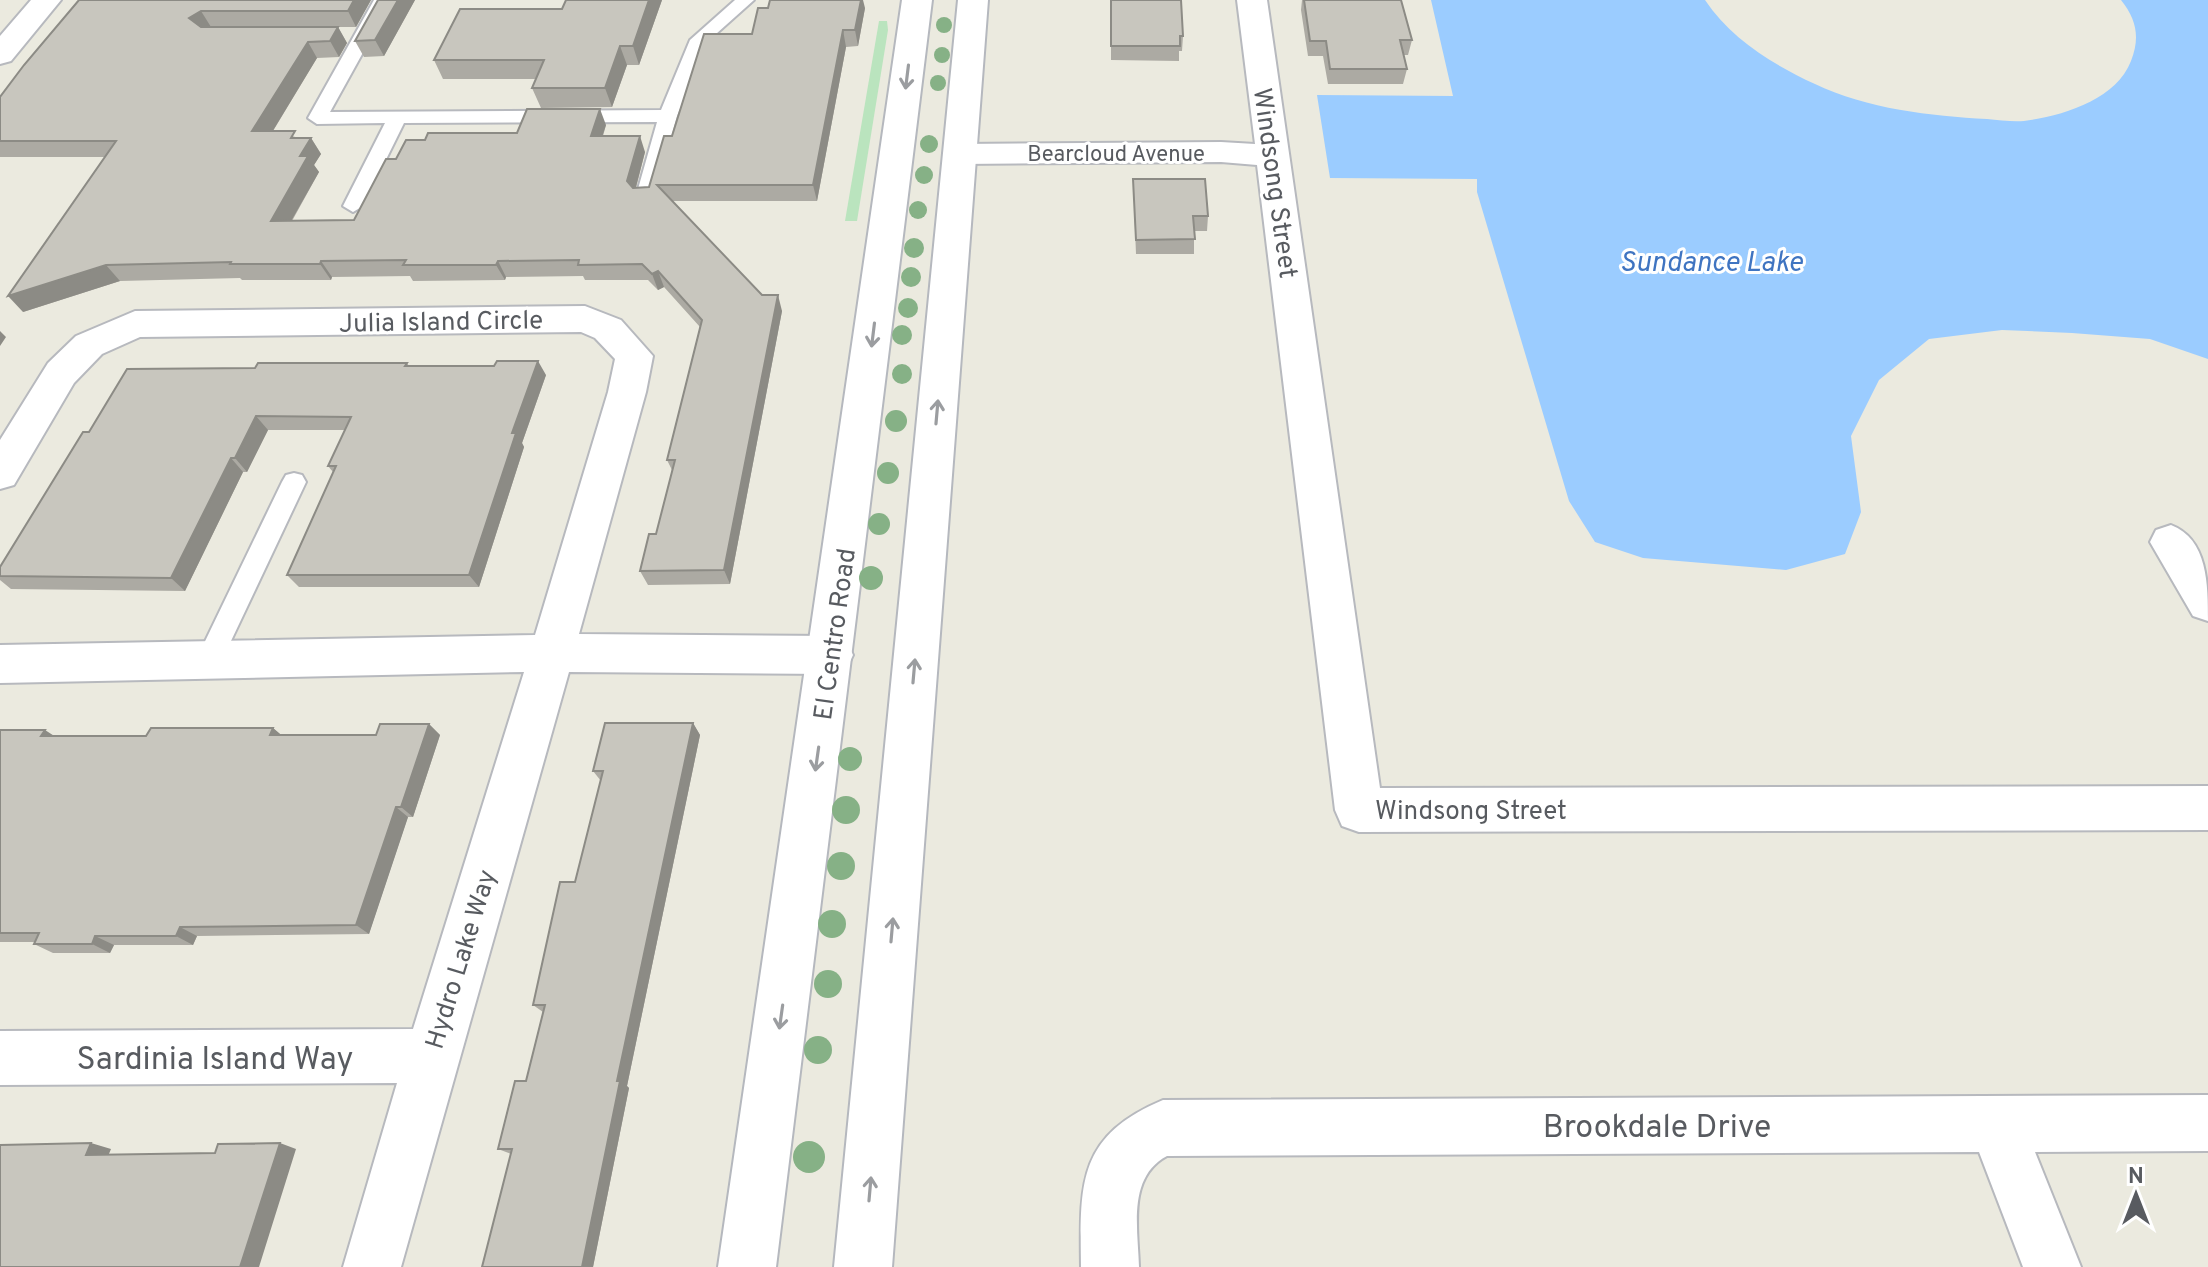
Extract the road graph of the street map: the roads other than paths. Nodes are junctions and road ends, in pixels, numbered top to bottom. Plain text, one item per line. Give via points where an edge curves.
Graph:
1 (46, 0) edge
2 (383, 0) edge
3 (745, 0) edge
4 (917, 0) edge
5 (973, 0) edge
6 (1252, 0) edge
7 (0, 55) edge
8 (668, 116) junction
9 (397, 118) junction
10 (959, 154) junction
11 (1272, 156) junction
12 (646, 196) edge
13 (353, 206) dead end
14 (0, 474) edge
15 (294, 482) dead end
16 (2171, 542) dead end
17 (2208, 603) edge
18 (555, 653) junction
19 (831, 655) junction
20 (209, 660) junction
21 (0, 664) edge
22 (2208, 808) edge
23 (430, 1056) junction
24 (0, 1058) edge
25 (2208, 1123) edge
26 (1997, 1125) junction
27 (372, 1267) edge
28 (747, 1267) edge
29 (863, 1267) edge
30 (1110, 1267) edge
31 (2052, 1267) edge

1 - 7 street
2 - 9 lane via 356,35 317,118
3 - 8 lane via 699,40
4 -> 19 street, El Centro Road
5 - 10 street
6 - 11 street, Windsong Street
8 - 9 lane
8 - 12 lane
9 - 13 lane
10 - 11 street, Bearcloud Avenue
29 -> 10 street
11 - 22 street, Windsong Street via 1359,810
14 - 18 street, Julia Island Circle via 61,373 89,345 135,324 585,319 608,329 634,356
15 - 20 lane
16 - 17 street
18 - 19 street
18 - 20 street
18 - 23 street, Hydro Lake Way
19 -> 28 street, El Centro Road
20 - 21 street
23 - 24 street, Sardinia Island Way
23 - 27 street, Hydro Lake Way
25 - 26 street, Brookdale Drive
26 - 30 street, Brookdale Drive via 1163,1128 1142,1136 1118,1162 1110,1187
26 - 31 street

